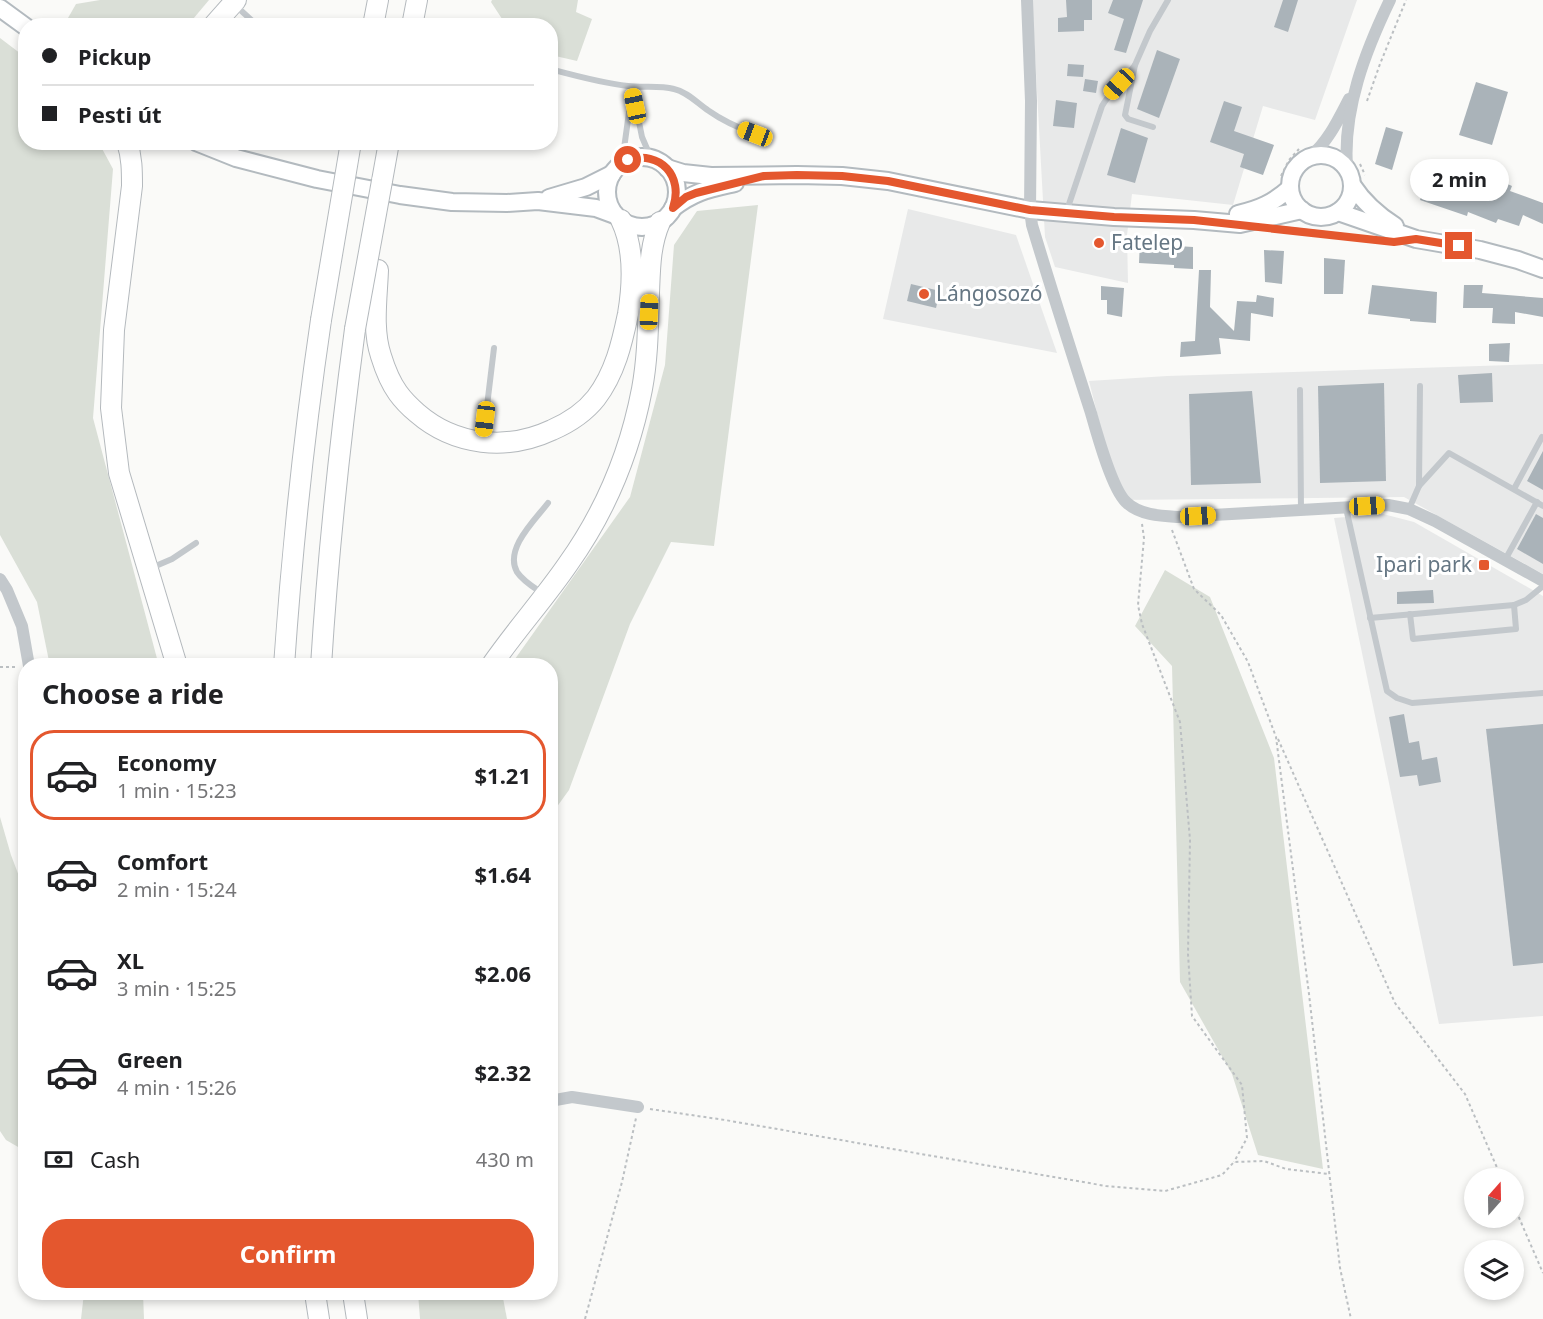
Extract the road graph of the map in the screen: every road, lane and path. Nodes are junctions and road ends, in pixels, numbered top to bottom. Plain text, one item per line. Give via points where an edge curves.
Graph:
1 (378, 0) edge
2 (417, 0) edge
3 (1027, 0) edge
4 (1168, 0) edge
5 (1390, 0) edge
6 (1406, 0) edge
7 (234, 2) edge
8 (0, 8) edge
9 (220, 18) edge
10 (250, 18) edge
11 (375, 18) edge
12 (414, 18) edge
13 (18, 21) edge
14 (1135, 65) junction
15 (558, 71) edge
16 (1356, 85) junction
17 (1371, 89) dead end
18 (632, 90) junction
19 (1154, 127) dead end
20 (755, 134) dead end
21 (130, 150) edge
22 (216, 150) edge
23 (237, 150) edge
24 (350, 150) edge
25 (388, 150) edge
26 (1306, 151) junction
27 (651, 158) junction
28 (266, 165) junction
29 (1347, 167) junction
30 (617, 168) junction
31 (667, 168) junction
32 (764, 176) junction
33 (382, 181) junction
34 (1284, 185) junction
35 (1353, 186) junction
36 (538, 201) junction
37 (1030, 210) junction
38 (1302, 210) junction
39 (1338, 212) junction
40 (1066, 213) junction
41 (666, 215) junction
42 (618, 217) junction
43 (1194, 220) junction
44 (1240, 224) junction
45 (1416, 239) junction
46 (1543, 269) edge
47 (494, 348) dead end
48 (1420, 386) dead end
49 (1300, 390) dead end
50 (1542, 437) edge
51 (483, 443) junction
52 (1419, 486) junction
53 (1514, 489) junction
54 (548, 503) dead end
55 (1540, 504) edge
56 (1346, 508) junction
57 (1409, 509) junction
58 (1301, 510) junction
59 (1140, 512) junction
60 (1167, 517) junction
61 (196, 543) dead end
62 (1505, 560) junction
63 (147, 569) junction
64 (0, 579) edge
65 (1543, 584) edge
66 (544, 596) junction
67 (1514, 605) junction
68 (1410, 614) junction
69 (1370, 618) junction
70 (27, 658) edge
71 (175, 658) edge
72 (285, 658) edge
73 (322, 658) edge
74 (497, 658) edge
75 (18, 666) edge
76 (0, 667) edge
77 (1543, 693) edge
78 (1276, 737) junction
79 (558, 1100) edge
80 (638, 1107) junction
81 (1234, 1162) junction
82 (1497, 1168) edge
83 (1329, 1174) junction
84 (1524, 1228) edge
85 (1543, 1273) edge
86 (354, 1300) edge
87 (357, 1319) edge
88 (585, 1319) edge
89 (1351, 1319) edge

1 - 11 highway
2 - 12 highway
3 - 37 street
4 - 14 lane
5 - 16 street
6 - 17 path
7 - 9 highway
7 - 10 lane
8 - 13 main road
14 - 19 lane via 1125,115
14 - 40 lane via 1102,106
15 - 18 lane
16 - 26 street via 1321,147
16 - 29 street via 1346,137
18 - 20 lane via 656,86 676,89 725,122
18 - 27 lane via 642,137
18 - 30 lane
21 - 63 highway via 132,186 118,284 111,408 119,473
22 - 28 main road
23 - 28 main road
24 - 72 highway, bridge via 308,409
25 - 33 highway
26 - 29 main road via 1330,155
26 - 34 main road
26 - 34 path via 1289,160
27 - 30 main road via 633,158
27 - 31 main road
28 - 36 main road via 317,179 426,199
29 - 35 main road
30 - 36 main road via 586,188
30 - 42 main road via 607,188 607,198
31 - 32 main road via 703,176
31 - 41 main road via 675,181 676,195
32 - 37 main road via 822,175 888,181
32 - 41 main road via 696,193
33 - 51 highway, bridge via 376,332 388,375 399,394 428,422
33 - 73 highway, bridge via 343,420
34 - 38 main road
34 - 43 main road via 1276,200 1264,207 1227,217
35 - 39 main road via 1346,205
35 - 45 main road via 1384,219
36 - 42 main road via 596,208
37 - 40 main road
37 - 59 street via 1103,453 1120,496
38 - 39 main road via 1317,217
38 - 44 main road
39 - 45 main road
40 - 43 main road
41 - 42 main road via 647,226 630,225
41 - 66 highway via 655,234 650,261 646,363 628,444 593,525
42 - 51 highway via 630,243 631,283 621,348 607,381 582,411 560,427 520,441
43 - 44 main road
44 - 45 lane via 1394,242
45 - 46 main road via 1480,250
47 - 51 lane
48 - 52 lane
49 - 58 lane
50 - 53 lane
52 - 53 lane via 1449,453
52 - 57 lane
53 - 55 lane
54 - 66 lane via 520,540 513,559 521,577
55 - 62 lane
56 - 57 street via 1388,505
56 - 58 street
56 - 69 lane
57 - 62 street
58 - 60 street
59 - 60 street
59 - 81 path via 1144,538 1138,605 1180,722 1190,840 1188,954 1192,1016 1242,1085 1247,1138
60 - 78 path via 1194,589 1221,615 1248,662
61 - 63 lane
62 - 65 street
63 - 71 highway
64 - 70 street via 22,626
65 - 67 lane
66 - 74 highway
67 - 68 lane
67 - 68 lane via 1516,629 1413,639
68 - 69 lane
69 - 77 lane via 1387,691 1397,698 1412,703
75 - 76 path
78 - 82 path via 1395,1003 1464,1094
78 - 83 path
79 - 80 street via 572,1097
80 - 81 path via 1094,1184 1153,1190 1165,1191 1222,1175
80 - 88 path
81 - 83 path via 1264,1161 1286,1169
83 - 89 path via 1340,1268
84 - 85 path
86 - 87 highway

